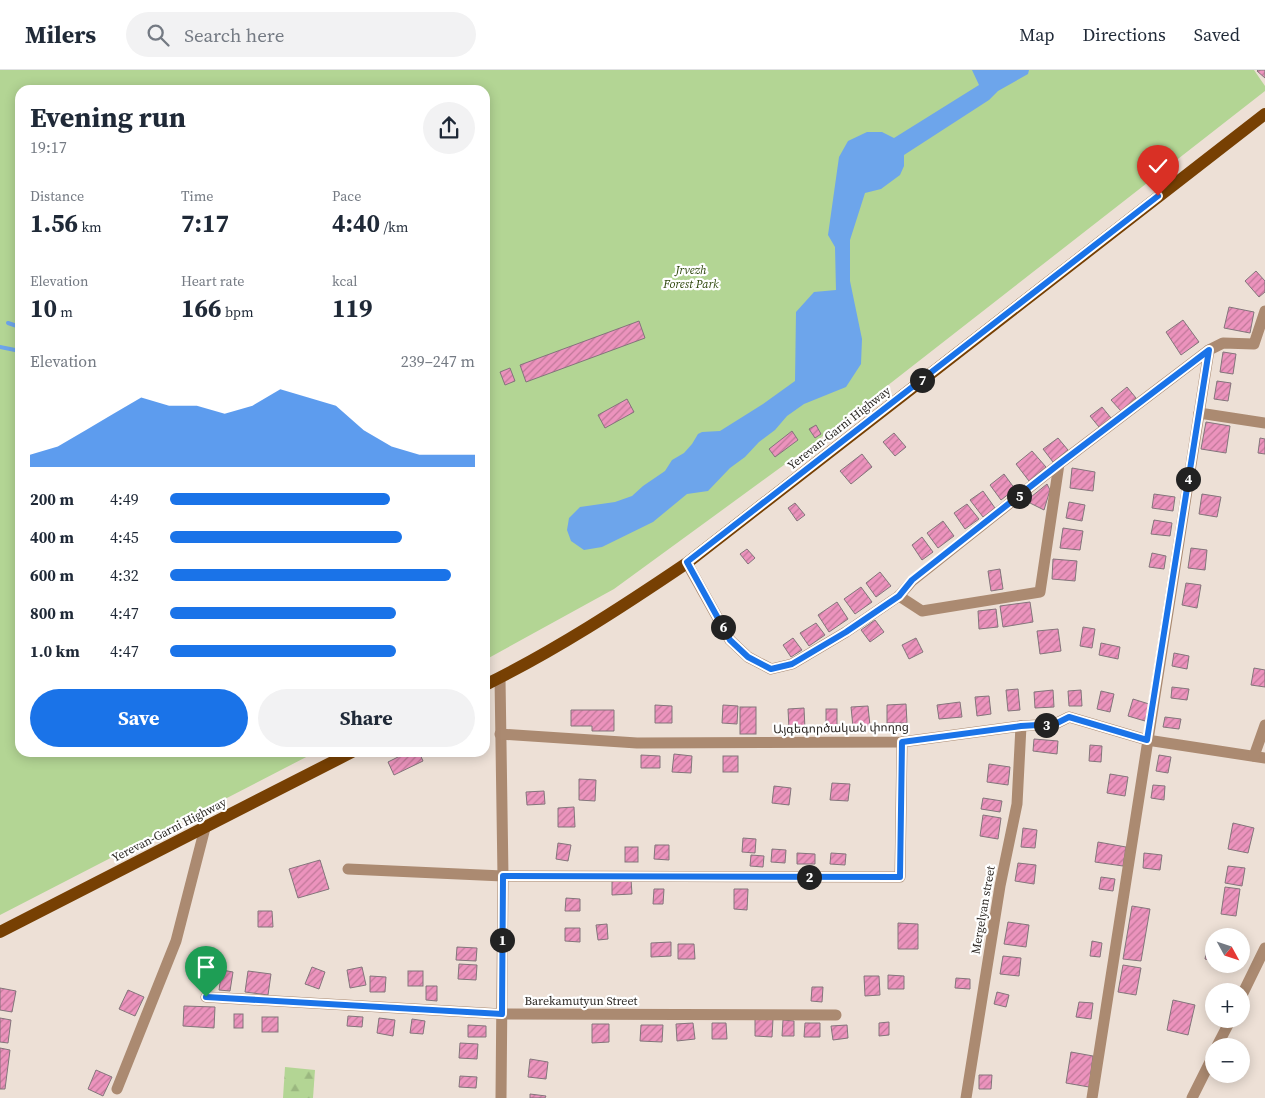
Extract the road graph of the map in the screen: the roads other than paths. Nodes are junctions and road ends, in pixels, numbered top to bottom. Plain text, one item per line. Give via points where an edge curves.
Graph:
1 (1265, 114) edge
2 (1265, 310) edge
3 (1209, 350) junction
4 (1199, 413) junction
5 (1265, 422) edge
6 (1059, 464) junction
7 (687, 562) junction
8 (899, 596) junction
9 (500, 678) junction
10 (490, 683) edge
11 (1265, 725) edge
12 (1021, 726) junction
13 (500, 734) junction
14 (1147, 740) junction
15 (902, 742) junction
16 (342, 757) edge
17 (1259, 757) edge
18 (205, 828) junction
19 (348, 869) dead end
20 (503, 876) junction
21 (0, 932) edge
22 (1265, 948) edge
23 (1248, 983) edge
24 (206, 997) dead end
25 (502, 1014) junction
26 (836, 1015) dead end
27 (1205, 1072) edge
28 (117, 1089) dead end
29 (501, 1098) edge
30 (966, 1098) edge
31 (1092, 1098) edge
32 (1192, 1098) edge

1 - 7 main road, Yerevan-Garni Highway
2 - 3 street via 1254,344 1223,343
3 - 4 street
3 - 6 street
4 - 5 street
4 - 14 street
6 - 8 street via 912,580
6 - 8 street via 1040,592 922,611
7 - 8 street via 730,640 748,657 771,669 792,664
7 - 9 main road, Yerevan-Garni Highway via 632,600
9 - 10 main road, Yerevan-Garni Highway
9 - 13 street
11 - 17 street
12 - 14 street, Այգեգործական փողոց via 1055,724 1069,717
12 - 15 street, Այգեգործական փողոց
12 - 30 street, Mergelyan street via 1017,804 1000,886
13 - 15 street, Այգեգործական փողոց via 637,743
13 - 20 street
14 - 17 street, Այգեգործական փողոց
14 - 31 street
15 - 20 street via 900,877
16 - 18 main road, Yerevan-Garni Highway
18 - 21 main road, Yerevan-Garni Highway
18 - 28 street via 176,941
19 - 20 street
20 - 25 street
22 - 23 street
24 - 25 street, Barekamutyun Street
25 - 26 street, Barekamutyun Street
25 - 29 street
27 - 32 street

